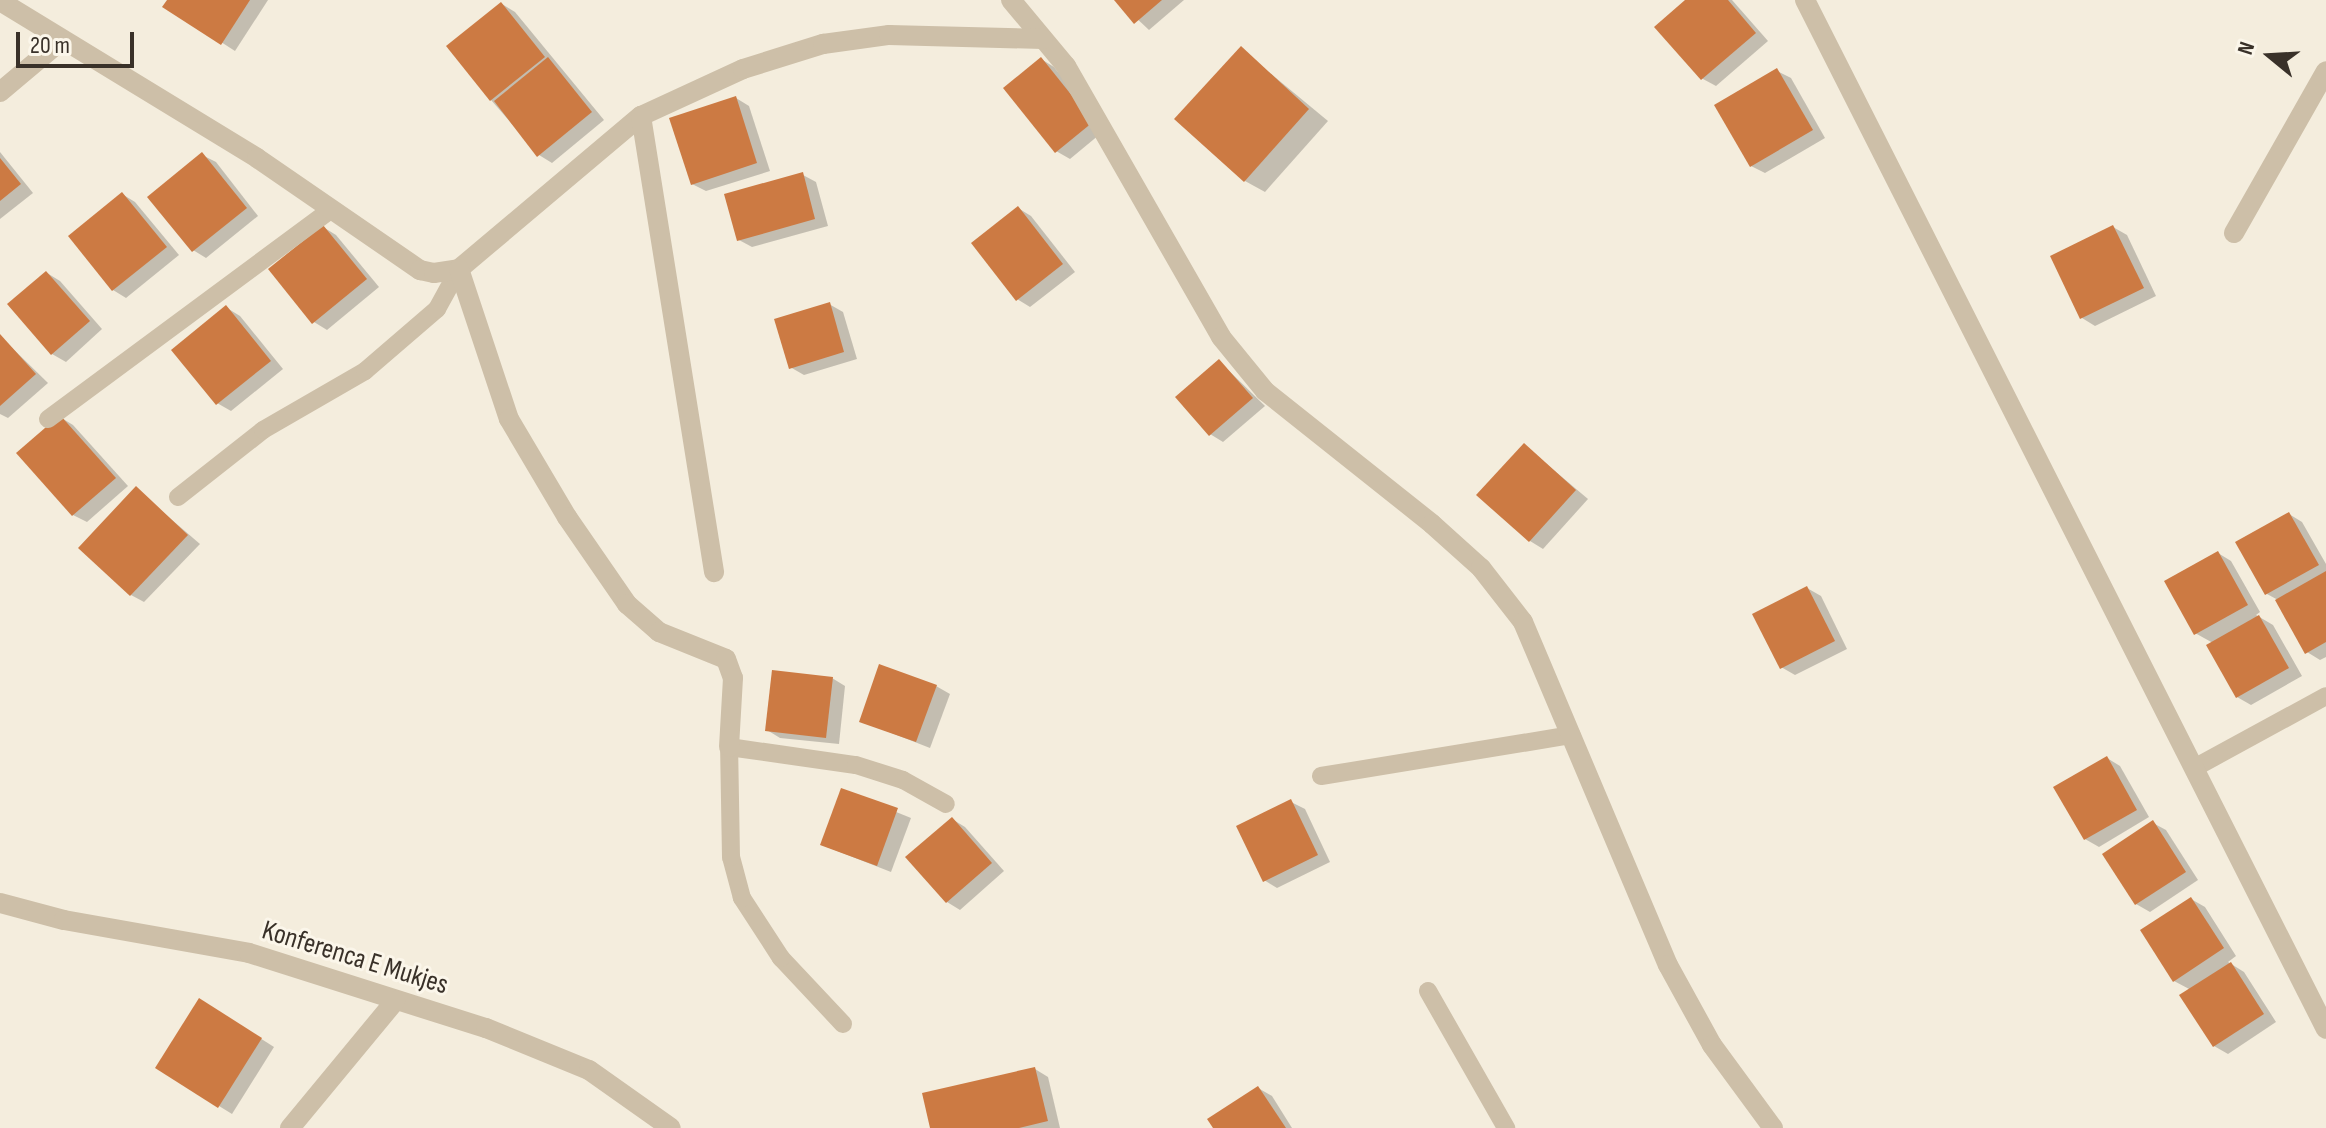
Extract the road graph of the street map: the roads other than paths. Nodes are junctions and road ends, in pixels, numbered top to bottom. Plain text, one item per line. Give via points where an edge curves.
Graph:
1 (1011, 0) edge
2 (1805, 0) edge
3 (0, 1) edge
4 (1043, 39) junction
5 (62, 40) junction
6 (2326, 71) edge
7 (0, 92) edge
8 (641, 116) junction
9 (332, 209) junction
10 (2234, 233) dead end
11 (459, 269) junction
12 (48, 419) dead end
13 (178, 497) dead end
14 (714, 572) dead end
15 (2326, 696) edge
16 (1572, 735) junction
17 (729, 747) junction
18 (2196, 767) junction
19 (1321, 776) dead end
20 (946, 804) dead end
21 (0, 903) edge
22 (1428, 991) dead end
23 (395, 1001) junction
24 (843, 1024) dead end
25 (2326, 1029) edge
26 (290, 1128) edge
27 (671, 1128) edge
28 (1506, 1128) edge
29 (1773, 1128) edge

1 - 4 street
2 - 18 street
3 - 5 street
4 - 8 street via 917,34 823,44 689,90
4 - 16 street via 1066,66 1221,337 1288,412 1365,469 1481,568 1523,622
5 - 7 street
5 - 9 street
6 - 10 street
8 - 11 street
8 - 14 street
9 - 11 street via 420,270
9 - 12 lane
11 - 13 lane via 437,309 365,371 263,430
11 - 17 street via 509,419 567,517 627,604 659,632 726,659 733,678
15 - 18 lane
16 - 19 lane
16 - 29 street via 1668,965 1712,1045
17 - 20 lane via 856,765 903,780
17 - 24 lane via 731,857 742,898 781,958
18 - 25 street
21 - 23 street, Konferenca E Mukjes via 64,920 249,953
22 - 28 lane
23 - 26 street
23 - 27 street, Konferenca E Mukjes via 486,1028 589,1070

